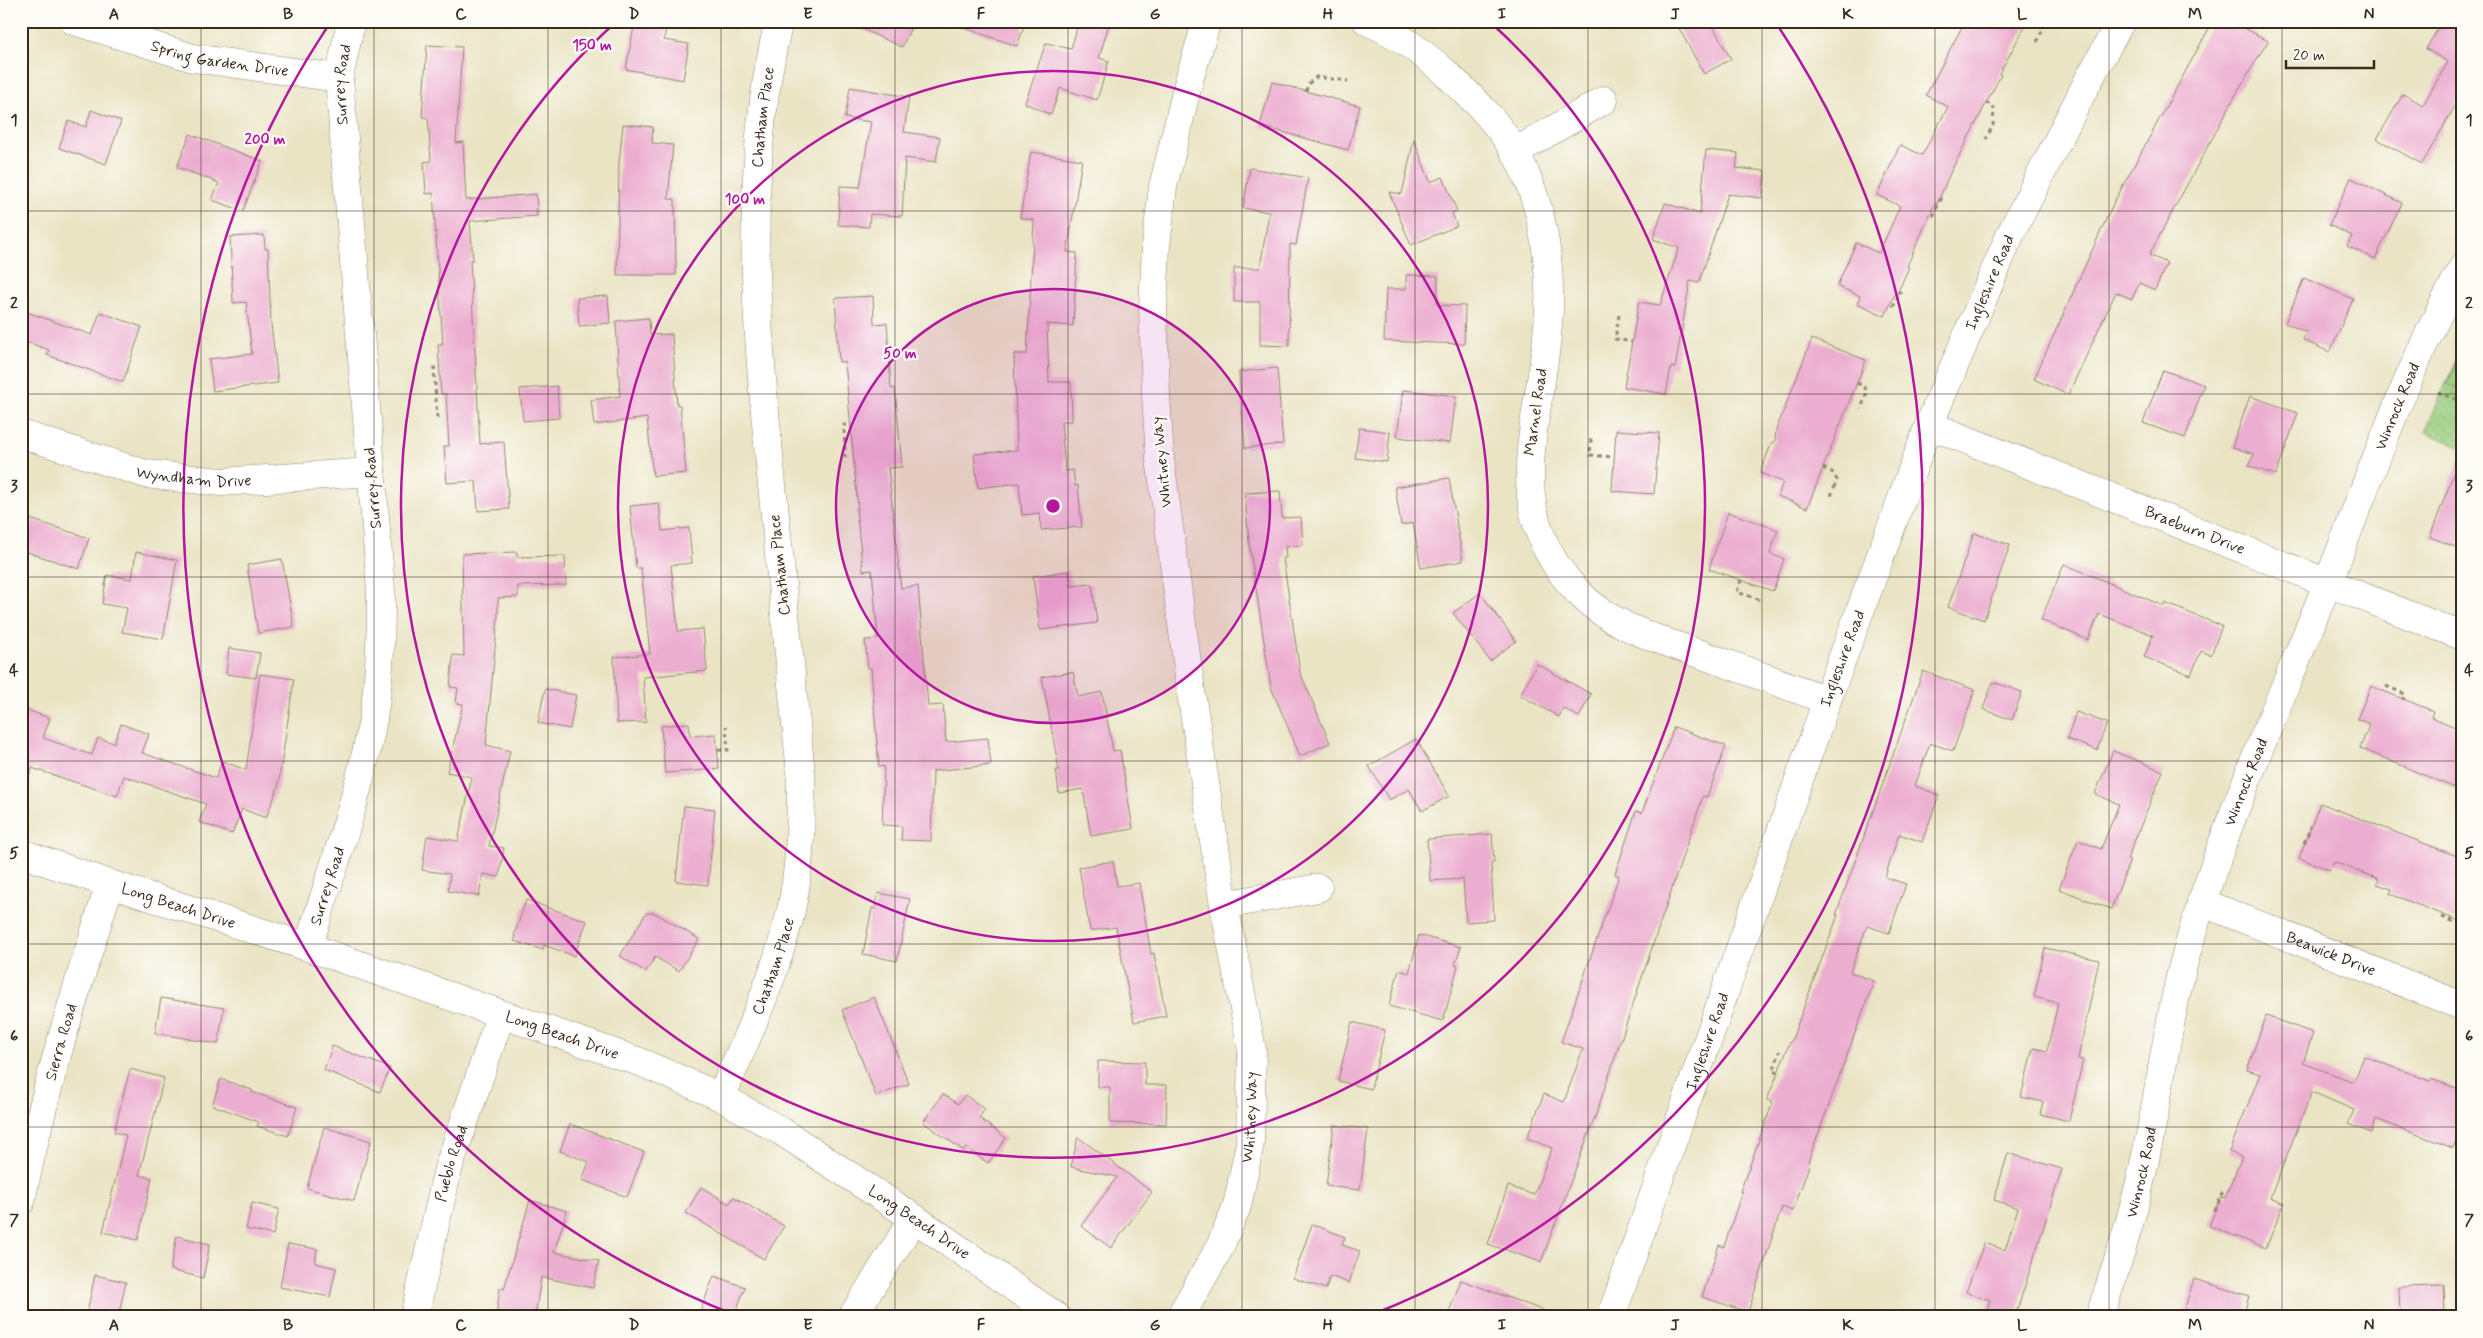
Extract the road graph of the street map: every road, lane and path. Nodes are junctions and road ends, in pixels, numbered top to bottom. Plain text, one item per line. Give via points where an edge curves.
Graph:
1 (74, 21) edge
2 (350, 21) edge
3 (779, 21) edge
4 (1207, 21) edge
5 (1367, 21) edge
6 (2041, 21) edge
7 (2121, 21) edge
8 (2037, 42) dead end
9 (339, 78) junction
10 (1348, 81) dead end
11 (1306, 91) dead end
12 (1604, 100) dead end
13 (1986, 102) dead end
14 (1986, 140) dead end
15 (1515, 152) junction
16 (1940, 198) dead end
17 (1933, 216) dead end
18 (2462, 269) edge
19 (1898, 292) dead end
20 (1893, 307) dead end
21 (1620, 315) dead end
22 (1632, 342) dead end
23 (440, 368) dead end
24 (1857, 383) dead end
25 (2438, 392) dead end
26 (2462, 402) edge
27 (1861, 409) dead end
28 (437, 418) dead end
29 (851, 425) dead end
30 (1929, 425) junction
31 (21, 434) edge
32 (1591, 439) dead end
33 (1614, 457) dead end
34 (846, 458) dead end
35 (1823, 468) dead end
36 (372, 472) junction
37 (1831, 496) dead end
38 (1742, 580) dead end
39 (2327, 584) junction
40 (1761, 600) dead end
41 (2462, 636) edge
42 (2386, 686) dead end
43 (1827, 700) junction
44 (2403, 700) dead end
45 (726, 726) dead end
46 (718, 750) dead end
47 (2311, 827) dead end
48 (2304, 842) dead end
49 (21, 853) edge
50 (110, 884) junction
51 (1318, 888) dead end
52 (2202, 902) junction
53 (1224, 905) junction
54 (2442, 917) dead end
55 (2454, 918) dead end
56 (308, 947) junction
57 (2462, 1006) edge
58 (501, 1014) junction
59 (1780, 1051) dead end
60 (1778, 1072) dead end
61 (721, 1097) junction
62 (2224, 1190) dead end
63 (21, 1201) edge
64 (2215, 1212) dead end
65 (914, 1218) junction
66 (414, 1317) edge
67 (852, 1317) edge
68 (1057, 1317) edge
69 (1180, 1317) edge
70 (1611, 1317) edge
71 (2100, 1317) edge

1 - 9 street, Spring Garden Drive via 193,58
2 - 9 street, Surrey Road
3 - 61 street, Chatham Place via 764,107 755,203 757,330 801,774 801,827 790,914 775,970
4 - 53 street, Whitney Way via 1163,187 1153,309 1160,459
5 - 15 street, Marnel Road via 1396,34 1437,64 1495,124
6 - 8 path via 2044,29
7 - 30 street, Ingleshire Road via 2010,236
9 - 36 street, Surrey Road
10 - 11 path via 1316,77
12 - 15 street
13 - 14 path via 1994,108 1993,125
15 - 43 street, Marnel Road via 1534,199 1549,279 1547,338 1531,434 1529,469 1534,515 1548,553 1577,592 1613,620 1632,630
16 - 17 path
18 - 39 street, Winrock Road via 2396,410
19 - 20 path
21 - 22 path via 1616,339
23 - 28 path via 434,368
24 - 27 path via 1867,392
25 - 26 path
29 - 34 path via 844,425
30 - 39 street, Braeburn Drive
30 - 43 street, Ingleshire Road
31 - 36 street, Wyndham Drive via 146,474 221,482
32 - 33 path via 1590,455
35 - 37 path via 1832,472 1837,480
36 - 56 street, Surrey Road via 381,590 381,641 370,734 351,809
38 - 40 path via 1737,592
39 - 41 street, Braeburn Drive
39 - 52 street, Winrock Road via 2231,818
42 - 44 path via 2405,694
43 - 70 street, Ingleshire Road
45 - 46 path via 728,750
47 - 48 path
49 - 50 street, Long Beach Drive
50 - 56 street, Long Beach Drive
50 - 63 street, Sierra Road via 61,1038
51 - 53 street
52 - 57 street, Beawick Drive
52 - 71 street, Winrock Road via 2172,1016 2133,1209
53 - 69 street, Whitney Way via 1252,1050 1250,1143 1237,1206 1220,1247
54 - 55 path
56 - 58 street, Long Beach Drive
58 - 61 street, Long Beach Drive via 640,1062
58 - 66 street, Pueblo Road via 448,1169
59 - 60 path via 1773,1071
61 - 65 street, Long Beach Drive via 781,1130
62 - 64 path
65 - 67 street
65 - 68 street, Long Beach Drive

